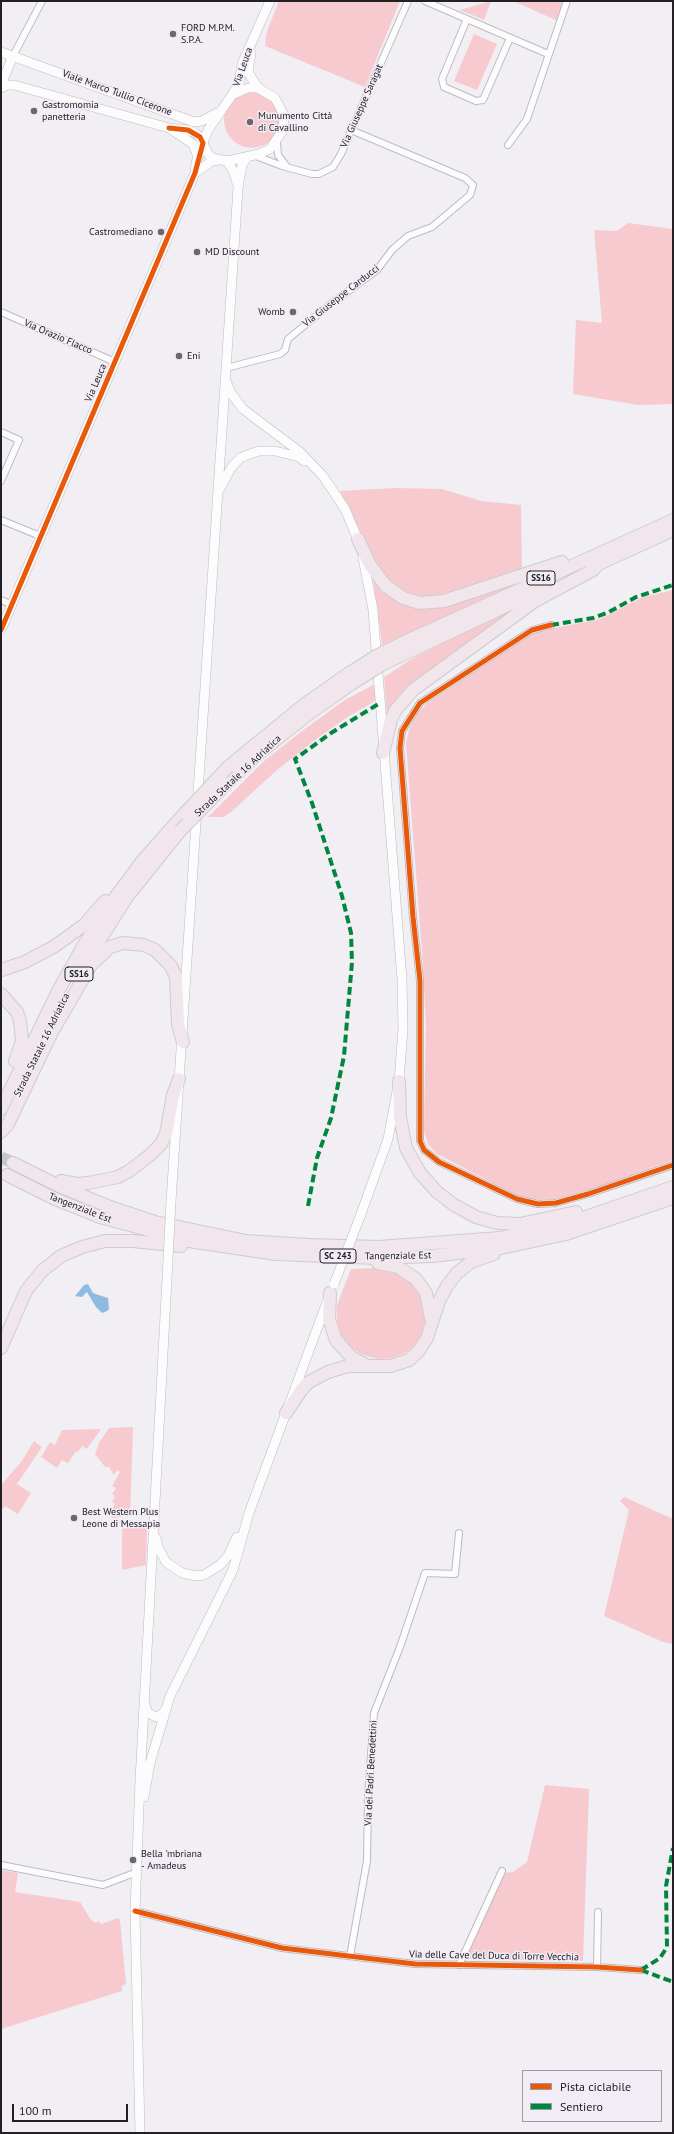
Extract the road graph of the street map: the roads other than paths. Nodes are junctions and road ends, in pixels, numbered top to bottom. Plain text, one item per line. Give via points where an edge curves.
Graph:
1 (42, 1) edge
2 (270, 1) edge
3 (408, 1) edge
4 (425, 1) edge
5 (567, 1) edge
6 (467, 19) junction
7 (254, 38) junction
8 (510, 38) junction
9 (1, 52) edge
10 (548, 54) junction
11 (13, 56) junction
12 (1, 85) edge
13 (1, 88) edge
14 (258, 88) junction
15 (232, 95) junction
16 (220, 111) junction
17 (169, 128) junction
18 (351, 130) junction
19 (278, 139) junction
20 (203, 143) junction
21 (508, 145) dead end
22 (251, 156) junction
23 (198, 158) junction
24 (224, 161) junction
25 (288, 168) junction
26 (195, 173) junction
27 (238, 188) junction
28 (1, 312) edge
29 (115, 362) junction
30 (226, 368) junction
31 (225, 379) junction
32 (1, 432) edge
33 (323, 476) junction
34 (1, 481) edge
35 (217, 496) junction
36 (1, 520) edge
37 (673, 520) edge
38 (673, 530) edge
39 (40, 536) junction
40 (358, 539) junction
41 (597, 559) junction
42 (1, 600) edge
43 (12, 605) junction
44 (551, 625) dead end
45 (1, 630) edge
46 (349, 679) junction
47 (383, 753) junction
48 (176, 828) junction
49 (1, 970) edge
50 (1, 994) edge
51 (182, 1042) junction
52 (179, 1079) junction
53 (399, 1081) junction
54 (1, 1095) edge
55 (1, 1109) edge
56 (1, 1132) edge
57 (673, 1165) edge
58 (7, 1175) tunnel mouth
59 (673, 1187) edge
60 (673, 1198) edge
61 (626, 1203) junction
62 (566, 1234) junction
63 (239, 1249) junction
64 (301, 1255) junction
65 (332, 1289) junction
66 (431, 1325) junction
67 (1, 1348) edge
68 (371, 1366) junction
69 (286, 1413) junction
70 (249, 1513) junction
71 (154, 1514) junction
72 (459, 1533) dead end
73 (144, 1698) junction
74 (166, 1708) junction
75 (139, 1824) junction
76 (1, 1865) edge
77 (502, 1871) dead end
78 (137, 1872) junction
79 (135, 1911) junction
80 (598, 1912) dead end
81 (350, 1956) junction
82 (459, 1965) junction
83 (597, 1967) junction
84 (641, 1970) dead end
85 (140, 2133) edge

1 - 11 street
2 - 7 main road, Via Leuca
3 - 18 street, Via Giuseppe Saragat
4 - 6 street
5 - 10 street
6 - 8 street
6 - 8 street via 442,79 444,87 470,99 483,100
7 - 14 main road, Via Leuca via 248,72
7 - 15 main road, Via Leuca
8 - 10 street
9 - 11 main road, Viale Marco Tullio Cicerone
10 - 21 street via 527,119
11 - 12 main road
11 - 16 main road, Viale Marco Tullio Cicerone via 194,122 202,121
13 - 17 main road, Viale Marco Tullio Cicerone via 14,85
14 - 15 main road via 248,88
14 - 19 main road via 275,98 284,115 283,130
15 - 16 main road
16 - 20 main road
17 - 20 main road via 188,130 200,137
17 - 23 main road, Viale Marco Tullio Cicerone via 193,144
18 - 25 street, Via Giuseppe Saragat via 336,163 326,172 312,174
18 - 30 street, Via Giuseppe Carducci via 465,178 473,185 470,195 432,227 408,236 392,250 377,270 332,302 288,339 285,350 280,354
19 - 22 main road via 270,149
19 - 25 street via 276,151
20 - 23 main road, Via Leuca
20 - 24 main road via 208,154
22 - 24 main road
22 - 25 street, Via Giuseppe Saragat
22 - 27 main road via 242,165
23 - 26 main road, Via Leuca
24 - 26 main road via 212,161
24 - 27 main road via 234,172
26 - 29 main road, Via Leuca
27 - 30 main road
28 - 29 street, Via Orazio Flacco
29 - 39 main road, Via Leuca
30 - 31 main road
31 - 33 main road via 231,394 243,409 300,452
31 - 35 main road
32 - 34 street via 19,440
33 - 35 main road via 299,457 275,450 259,451 240,458 222,481
33 - 40 main road via 345,509
35 - 51 main road
36 - 39 street
37 - 41 highway, Strada Statale 16 Adriatica / SS16
38 - 41 highway, Strada Statale 16 Adriatica / SS16
39 - 43 main road, Via Leuca
40 - 41 highway via 370,565 386,586 403,598 420,604 444,601 585,554
40 - 47 main road via 372,610
41 - 46 highway, Strada Statale 16 Adriatica / SS16, bridge via 414,643 378,655
41 - 47 highway via 593,570 535,601 413,690 393,715
42 - 43 street
43 - 45 main road, Via Leuca
44 - 57 street via 532,630 420,703 402,732 400,748 420,981 420,1141 424,1150 438,1162 517,1199 538,1204 556,1203 588,1194
46 - 48 highway, Strada Statale 16 Adriatica / SS16, bridge via 258,754
46 - 48 highway, Strada Statale 16 Adriatica / SS16, bridge via 265,735 228,767 184,813
47 - 53 main road via 402,979 404,1029
48 - 49 highway via 160,832 100,908 71,936 42,954
48 - 55 highway, Strada Statale 16 Adriatica / SS16 via 114,899 85,943 57,993
48 - 56 highway, Strada Statale 16 Adriatica / SS16 via 127,897 80,972 42,1043
50 - 54 highway via 17,1012 22,1031 19,1052
51 - 52 main road
51 - 56 highway via 178,1025 176,977 171,966 155,950 144,945 123,943 110,947 92,965 69,1003 52,1032 8,1124
52 - 61 highway, Tangenziale Est via 173,1095 166,1134 161,1144 129,1171 101,1181 77,1184 63,1182 20,1162 13,1163 102,1204 155,1222 246,1241 379,1247 500,1238 562,1225
52 - 71 main road, bridge
53 - 61 highway via 400,1118 406,1148 420,1174 437,1192 476,1217 497,1223 520,1224 548,1220 610,1204
53 - 65 main road, bridge via 388,1140
58 - 63 highway, Tangenziale Est / SC 243 via 55,1199 100,1217 189,1241
59 - 61 highway, Tangenziale Est
60 - 62 highway, Tangenziale Est / SC 243
62 - 64 highway, Tangenziale Est / SC 243 via 501,1248 432,1256 376,1258
62 - 66 highway via 554,1240 471,1262 457,1273 447,1286
63 - 64 highway, Tangenziale Est / SC 243
63 - 67 highway via 223,1251 120,1240 105,1241 71,1250 42,1271 26,1291
64 - 66 highway via 312,1259 387,1264 404,1270 416,1279 426,1293 431,1311
65 - 68 highway via 329,1319 336,1340 351,1357
65 - 69 main road
66 - 68 highway via 423,1346 409,1360 391,1366
68 - 69 highway via 343,1367 318,1377 302,1389
69 - 70 main road
70 - 71 main road via 228,1556 212,1570 197,1576 182,1573 166,1562 158,1547
70 - 74 main road via 233,1570
71 - 73 main road
72 - 81 street, Via dei Padri Benedettini via 455,1574 425,1573 374,1713 368,1796 367,1861
73 - 74 main road via 148,1713 152,1716 161,1715
73 - 75 main road
74 - 75 main road via 150,1763
75 - 78 main road
76 - 78 street via 103,1885
77 - 82 street
78 - 79 main road
79 - 81 street, Via delle Cave del Duca di Torre Vecchia via 282,1948
79 - 85 main road
80 - 83 street
81 - 82 street, Via delle Cave del Duca di Torre Vecchia via 415,1964
82 - 83 street, Via delle Cave del Duca di Torre Vecchia
83 - 84 street, Via delle Cave del Duca di Torre Vecchia

